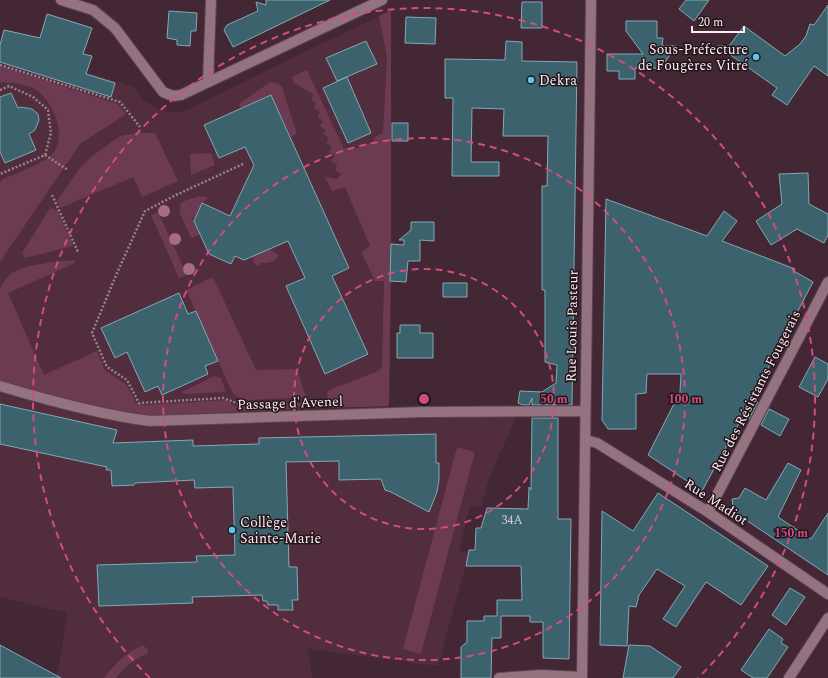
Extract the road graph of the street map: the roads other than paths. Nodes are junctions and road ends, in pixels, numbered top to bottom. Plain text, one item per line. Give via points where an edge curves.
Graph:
1 (61, 0) edge
2 (211, 0) edge
3 (592, 0) edge
4 (377, 1) edge
5 (208, 82) junction
6 (828, 282) edge
7 (0, 386) edge
8 (585, 411) junction
9 (585, 440) junction
10 (708, 512) junction
11 (828, 594) edge
12 (828, 618) edge
13 (582, 677) edge
14 (499, 678) edge
15 (789, 678) edge

1 - 5 street via 93,10 115,28 163,92 173,96 181,95
2 - 5 street
3 - 8 street, Rue Louis Pasteur
4 - 5 street
6 - 10 street, Rue des Résistants Fougerais
7 - 8 street, Passage d'Avenel via 37,397 150,421 424,412
8 - 9 street, Rue Louis Pasteur
9 - 10 street, Rue Madiot via 597,443
9 - 13 street, Rue Louis Pasteur
10 - 11 street, Rue Madiot
12 - 15 street
13 - 14 street, Rue Louis Pasteur via 541,675

